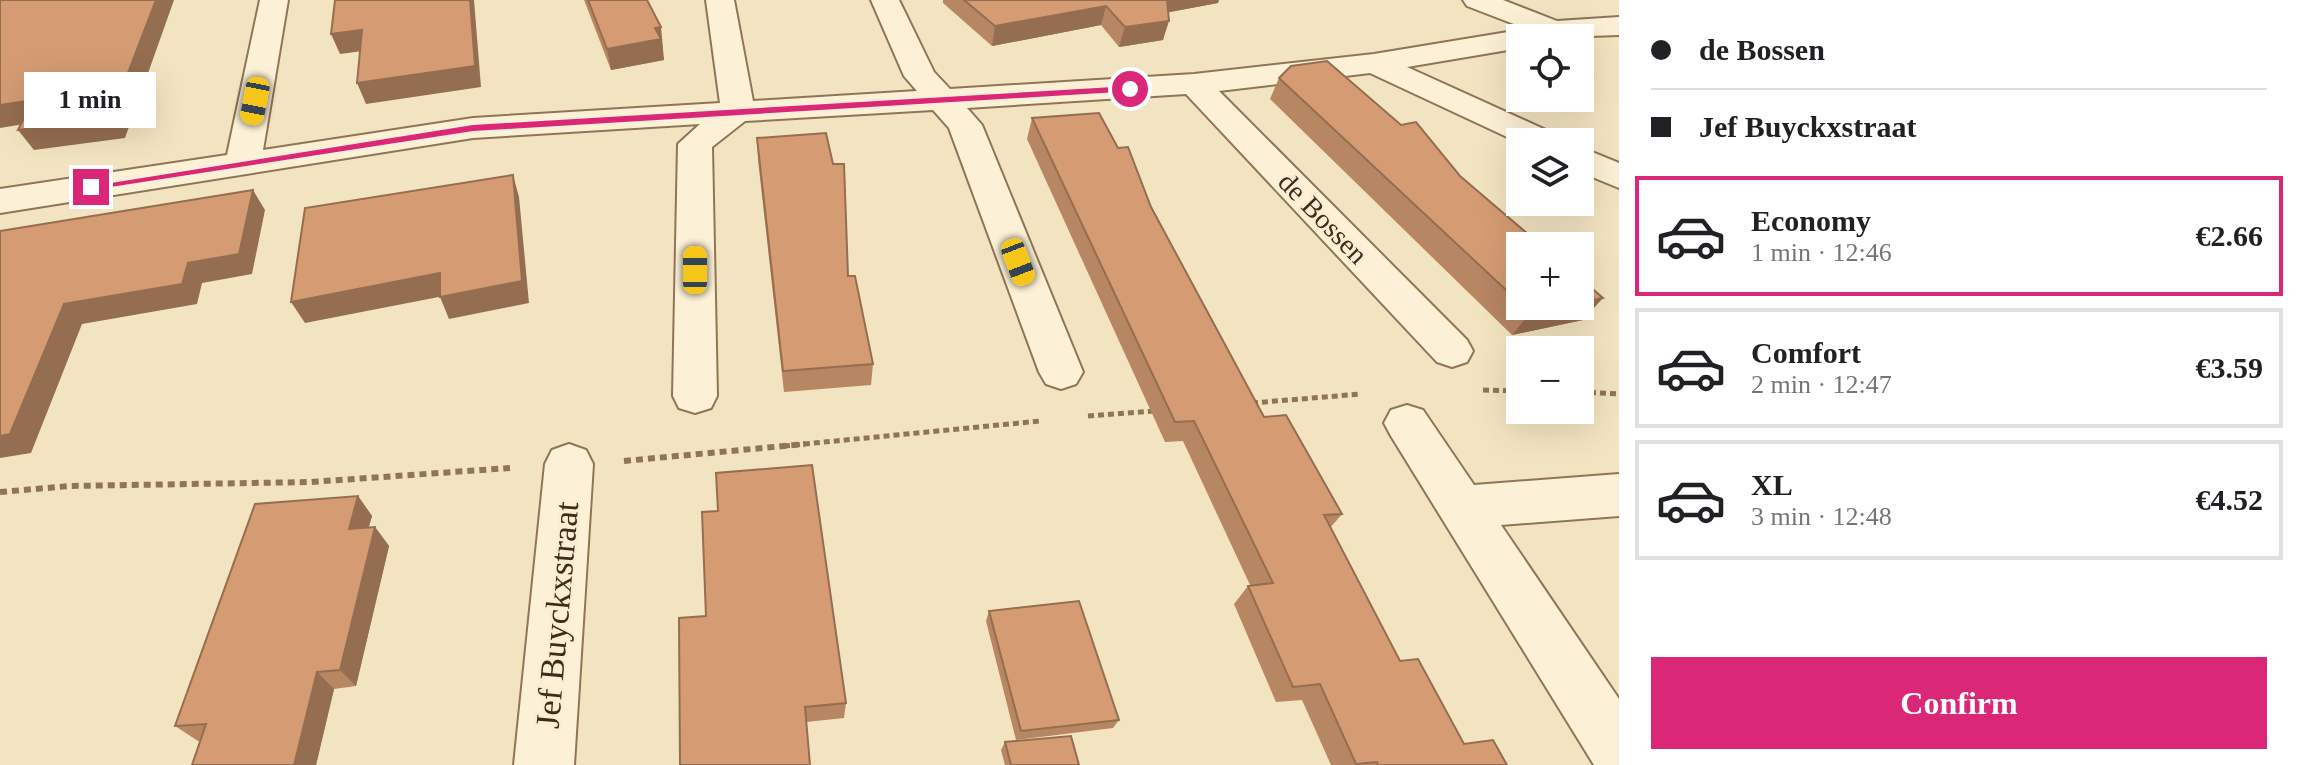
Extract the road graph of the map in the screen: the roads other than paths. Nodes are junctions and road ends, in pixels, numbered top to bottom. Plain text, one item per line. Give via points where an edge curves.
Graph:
1 (274, 0) edge
2 (720, 0) edge
3 (885, 0) edge
4 (1477, 0) edge
5 (1589, 0) edge
6 (1619, 11) edge
7 (1524, 24) edge
8 (1619, 26) edge
9 (1594, 30) edge
10 (1506, 44) edge
11 (1594, 48) edge
12 (1619, 55) edge
13 (1374, 63) junction
14 (1194, 84) junction
15 (941, 102) junction
16 (738, 111) junction
17 (1515, 128) edge
18 (243, 163) junction
19 (1594, 165) edge
20 (1619, 177) edge
21 (0, 201) edge
22 (1452, 351) dead end
23 (1061, 372) dead end
24 (695, 396) dead end
25 (1387, 408) road end
26 (569, 464) dead end
27 (1619, 495) edge
28 (1459, 507) junction
29 (1619, 751) edge
30 (544, 765) edge

1 - 18 street
2 - 16 street
3 - 15 street via 920,76
4 - 7 street
5 - 6 street
8 - 9 street
10 - 13 street
11 - 12 street
13 - 14 street
13 - 17 street
14 - 15 street
14 - 22 street, de Bossen
15 - 16 street
15 - 23 street via 965,125
16 - 18 street via 473,128
16 - 24 street via 695,144
18 - 21 street
19 - 20 street
25 - 28 street
26 - 30 street, Jef Buyckxstraat
27 - 28 street
28 - 29 street

